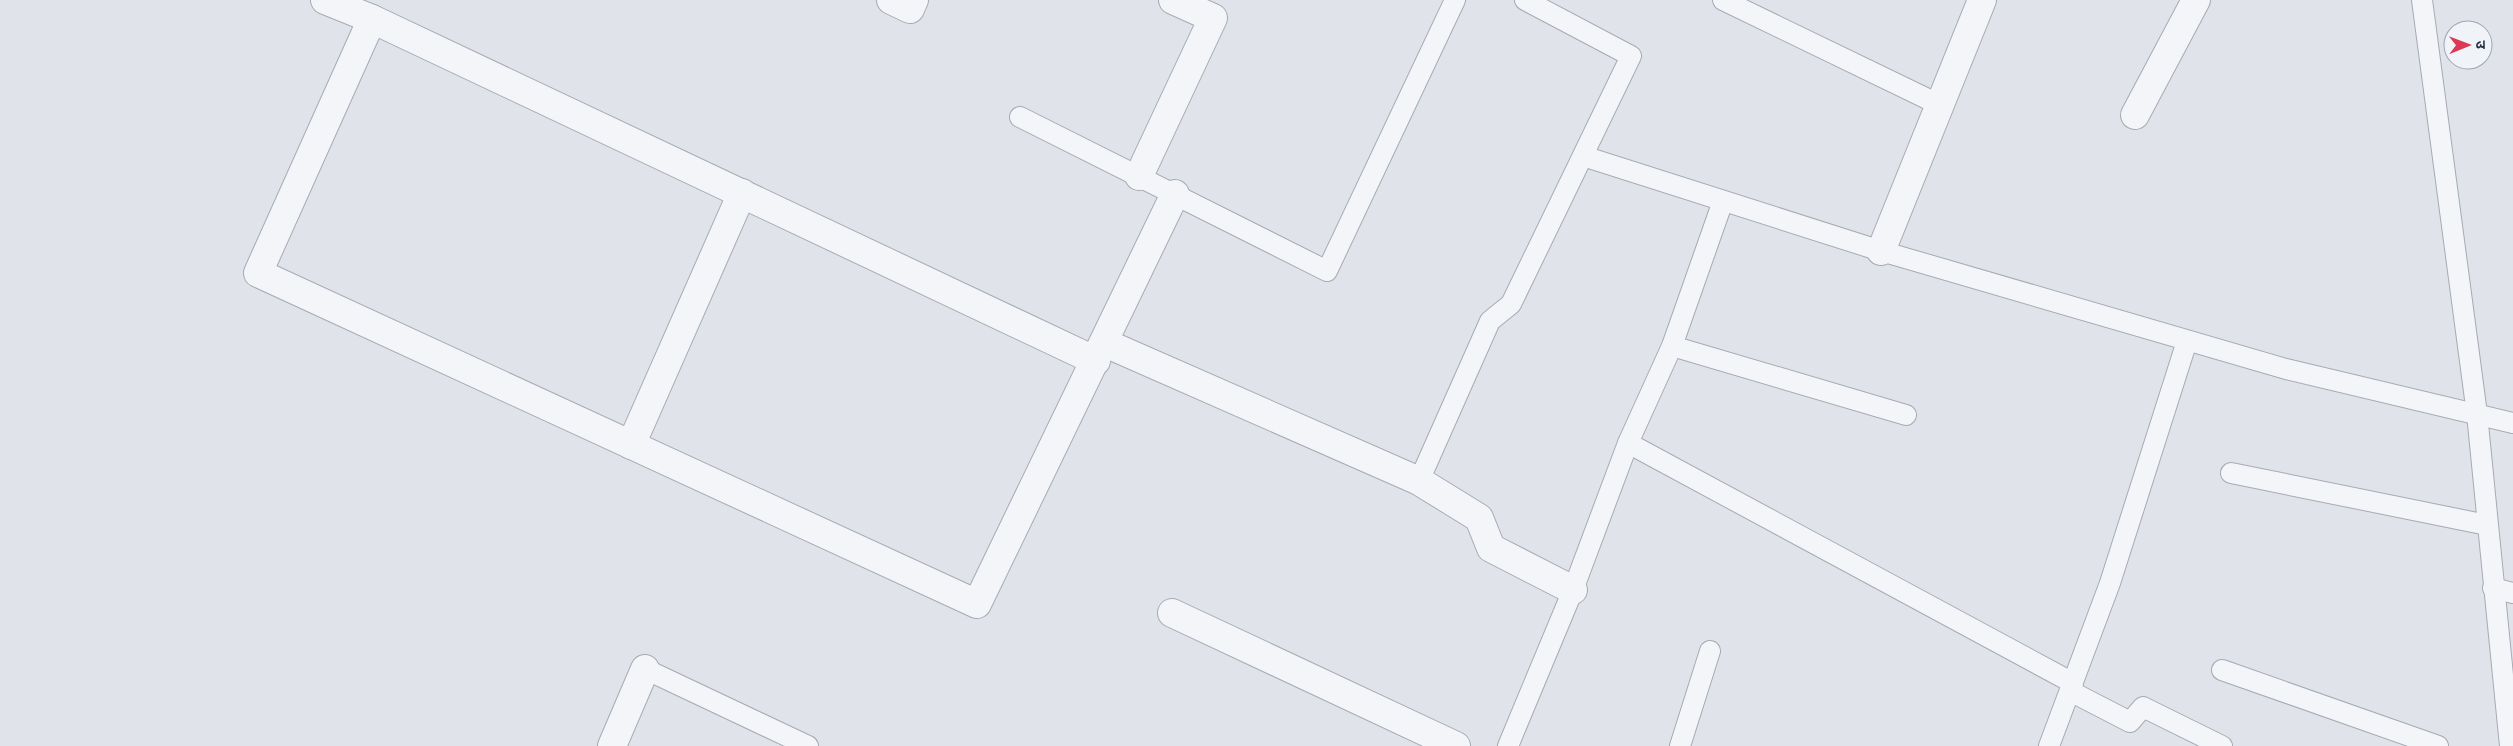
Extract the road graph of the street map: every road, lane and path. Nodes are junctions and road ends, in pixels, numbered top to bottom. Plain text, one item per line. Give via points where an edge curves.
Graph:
1 (325, 0) edge
2 (891, 0) edge
3 (914, 0) edge
4 (1173, 0) edge
5 (1455, 0) edge
6 (1524, 0) edge
7 (1723, 0) edge
8 (1982, 0) edge
9 (2196, 0) edge
10 (2422, 0) edge
11 (372, 19) junction
12 (1940, 105) junction
13 (2134, 115) dead end
14 (1020, 117) dead end
15 (1583, 156) junction
16 (1139, 176) junction
17 (742, 193) junction
18 (1175, 194) junction
19 (1724, 201) junction
20 (1881, 251) junction
21 (2187, 341) junction
22 (1672, 346) junction
23 (1100, 352) junction
24 (2476, 414) junction
25 (1906, 415) dead end
26 (2513, 423) edge
27 (1628, 443) junction
28 (631, 445) junction
29 (2231, 473) dead end
30 (1419, 481) junction
31 (2487, 525) junction
32 (2493, 588) junction
33 (1573, 590) junction
34 (2513, 593) edge
35 (1172, 613) dead end
36 (1710, 650) dead end
37 (645, 669) joint
38 (2222, 670) dead end
39 (2072, 687) junction
40 (612, 746) edge
41 (808, 746) edge
42 (1456, 746) edge
43 (1508, 746) edge
44 (1680, 746) edge
45 (2049, 746) edge
46 (2222, 746) edge
47 (2438, 746) edge
48 (2510, 746) edge

1 - 11 street
2 - 3 street via 910,9
4 - 16 street via 1213,18
5 - 18 lane via 1327,271
6 - 15 lane via 1631,56
7 - 12 lane
8 - 12 street
9 - 13 street
10 - 24 lane
11 - 17 street
11 - 28 street via 258,273
12 - 20 street
14 - 16 lane
15 - 19 lane
15 - 30 lane via 1511,304 1490,321
16 - 18 lane
17 - 23 street
17 - 28 street
18 - 23 street
19 - 20 lane
19 - 22 lane
20 - 21 lane
21 - 24 lane via 2286,369
21 - 39 lane via 2110,583
22 - 25 lane
22 - 27 lane
23 - 28 street via 977,604
23 - 30 street
24 - 26 lane
24 - 31 lane
27 - 33 lane
27 - 39 lane
29 - 31 lane
30 - 33 street via 1479,518 1491,548
31 - 32 lane
32 - 34 lane
32 - 48 lane
33 - 43 lane
35 - 42 street
36 - 44 lane
37 - 40 street
37 - 41 lane
38 - 47 lane
39 - 45 lane
39 - 46 lane via 2130,722 2143,707

